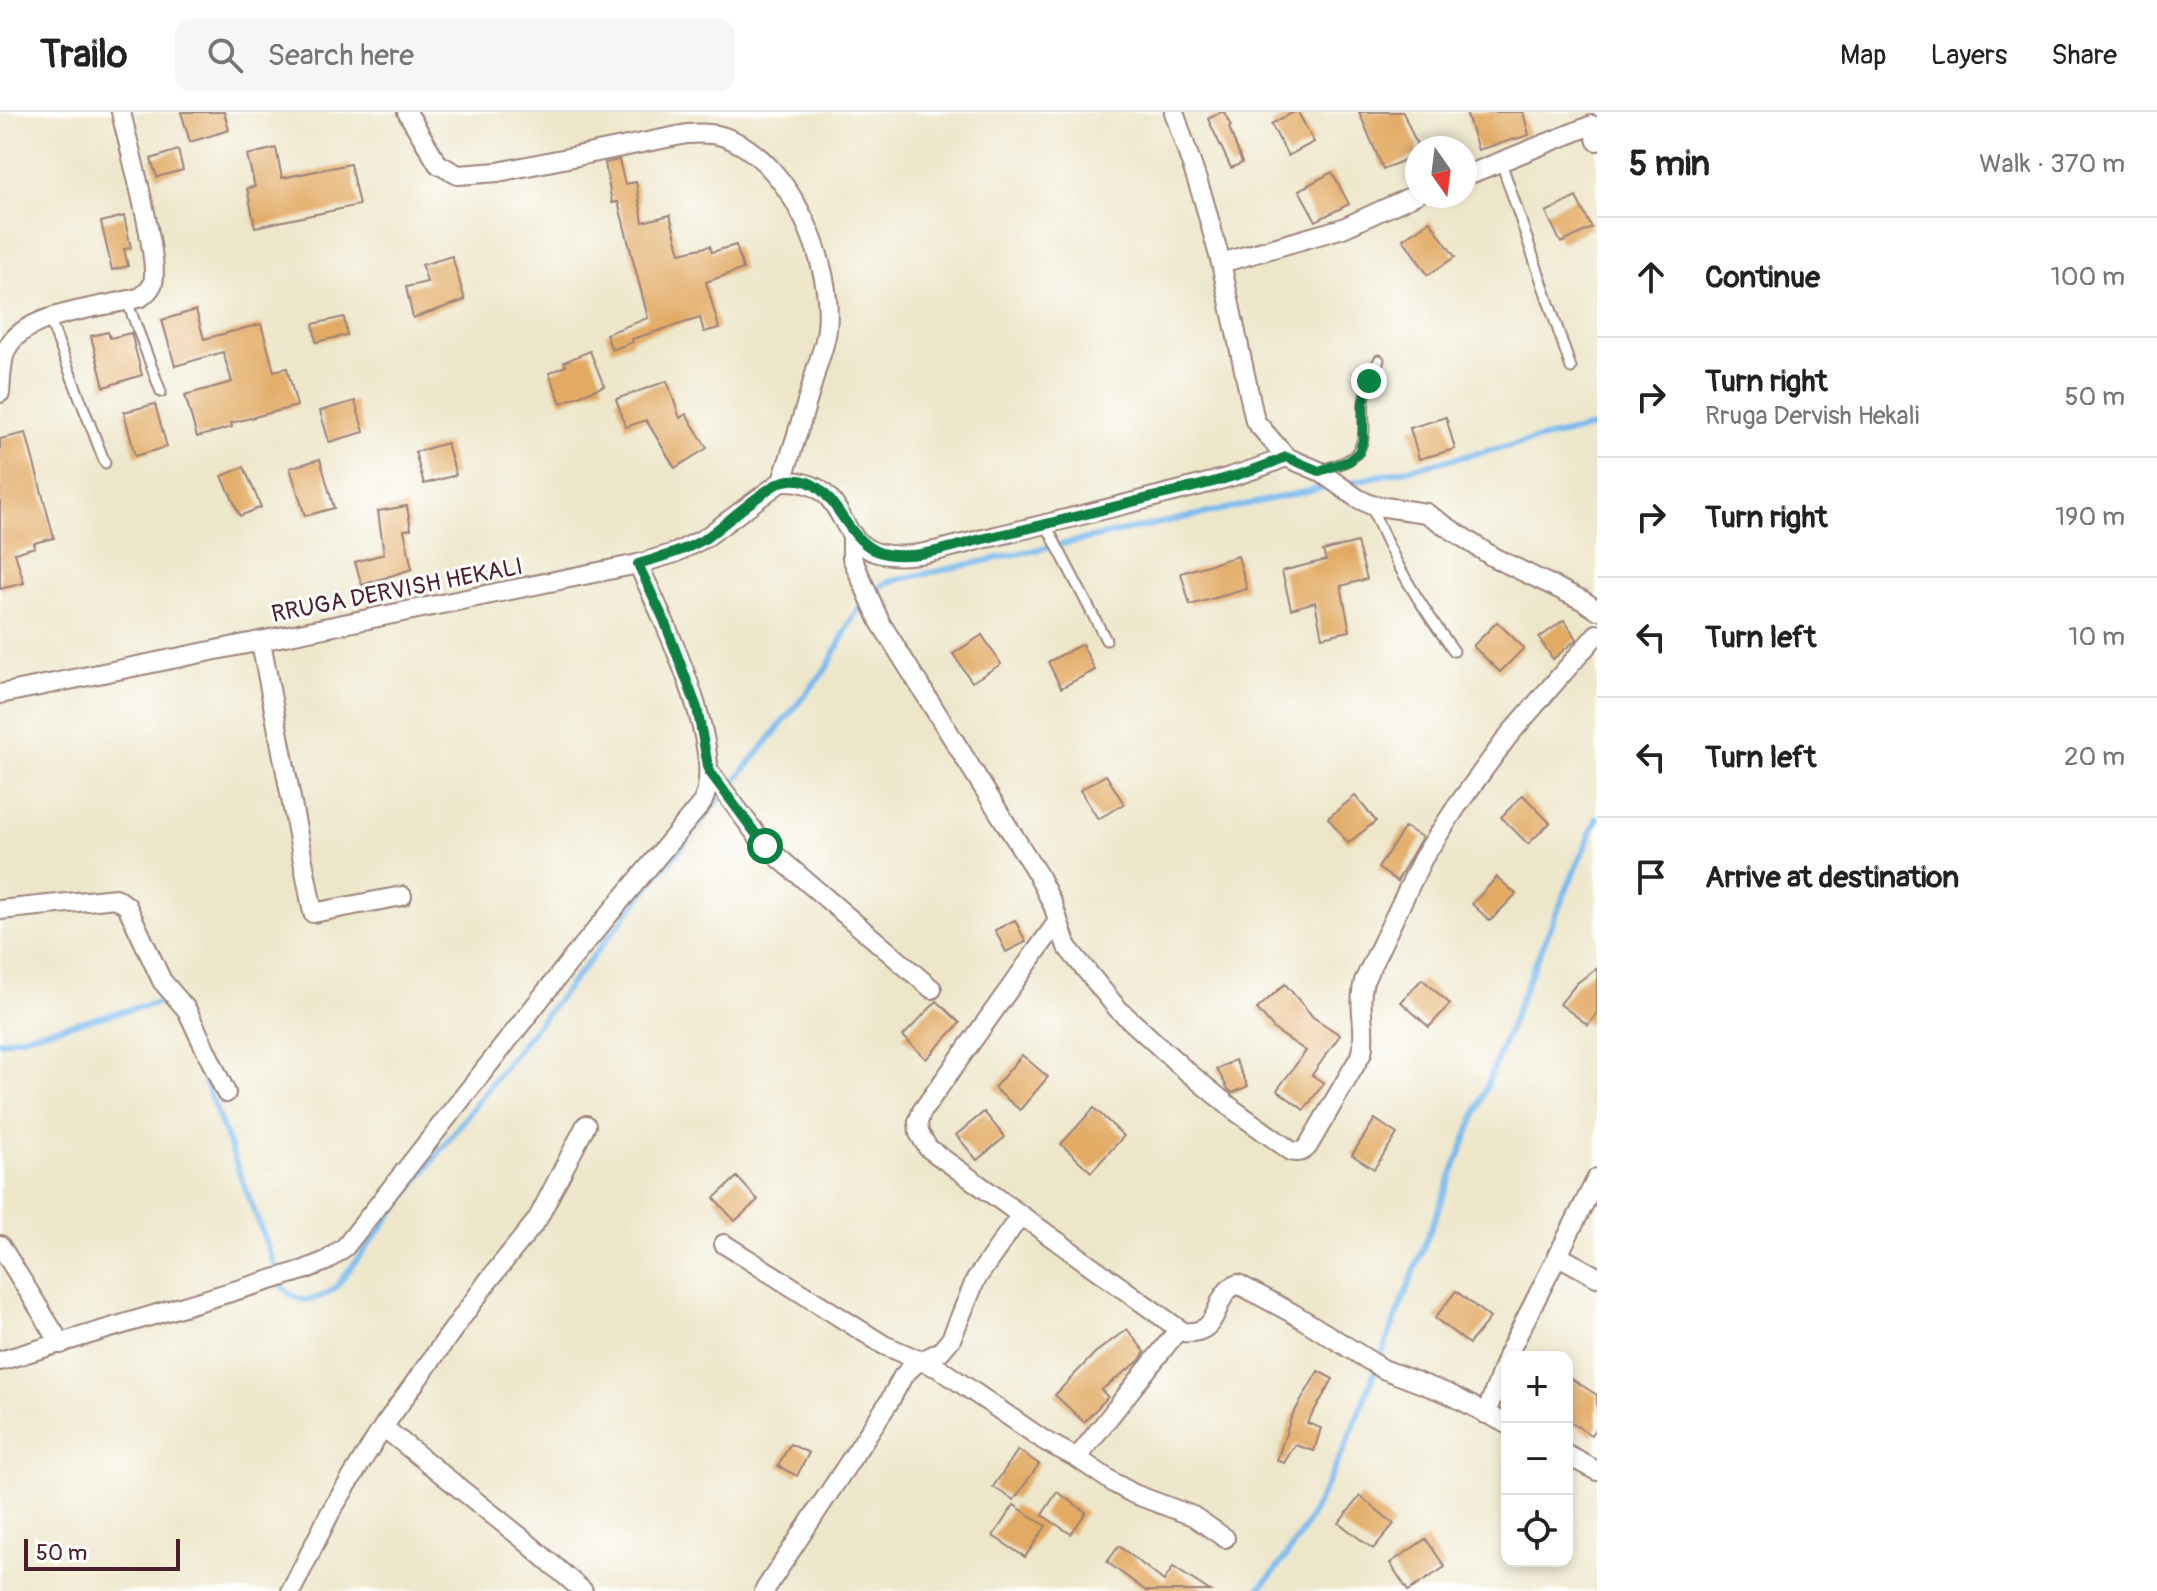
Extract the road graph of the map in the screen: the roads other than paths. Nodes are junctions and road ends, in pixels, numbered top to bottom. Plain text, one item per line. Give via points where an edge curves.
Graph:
1 (121, 112) edge
2 (407, 112) edge
3 (1174, 112) edge
4 (1597, 141) edge
5 (1501, 162) junction
6 (1477, 171) edge
7 (1405, 200) edge
8 (1221, 263) junction
9 (127, 301) junction
10 (49, 318) junction
11 (1379, 360) dead end
12 (1571, 368) dead end
13 (161, 392) dead end
14 (0, 393) edge
15 (1286, 457) junction
16 (105, 463) dead end
17 (1324, 474) junction
18 (782, 481) junction
19 (1364, 502) junction
20 (1050, 533) junction
21 (852, 534) junction
22 (638, 564) junction
23 (1597, 610) edge
24 (1597, 634) edge
25 (1106, 640) dead end
26 (261, 642) junction
27 (1454, 651) dead end
28 (0, 694) edge
29 (714, 778) junction
30 (402, 896) dead end
31 (0, 910) edge
32 (1058, 921) junction
33 (932, 989) dead end
34 (226, 1093) dead end
35 (586, 1125) dead end
36 (1597, 1178) edge
37 (1020, 1216) junction
38 (724, 1244) dead end
39 (0, 1245) edge
40 (1557, 1255) junction
41 (1597, 1277) edge
42 (1179, 1329) junction
43 (61, 1344) junction
44 (922, 1360) junction
45 (0, 1361) edge
46 (1486, 1414) junction
47 (1505, 1423) edge
48 (383, 1427) junction
49 (1077, 1458) junction
50 (1573, 1458) edge
51 (1597, 1471) edge
52 (1225, 1538) dead end
53 (291, 1591) edge
54 (583, 1591) edge
55 (764, 1591) edge

1 - 9 street via 154,281 141,297
2 - 18 street via 438,164 458,175 711,133 735,141 765,165 804,216 827,293 827,330
3 - 8 street
4 - 5 street via 1592,125
5 - 6 street
5 - 12 lane
7 - 8 street via 1343,228
8 - 15 street via 1255,421
9 - 10 street
9 - 13 lane
10 - 14 street via 14,338 4,355
10 - 16 lane
11 - 17 lane via 1363,403 1359,452
15 - 17 street
15 - 20 street
17 - 19 street
18 - 21 street via 818,486
18 - 22 street, RRUGA DERVISH HEKALI via 705,538
19 - 23 street via 1426,513 1493,557
19 - 27 lane via 1415,596
20 - 21 street via 909,555 874,552
20 - 25 lane
21 - 32 street via 852,558 880,622 1038,875
22 - 26 street, RRUGA DERVISH HEKALI
22 - 29 street via 697,708
24 - 32 street via 1480,772 1423,858 1364,981 1359,998 1362,1053 1304,1151 1291,1151 1234,1110 1145,1035 1077,962
26 - 28 street, RRUGA DERVISH HEKALI
26 - 30 street via 313,913
29 - 33 street via 765,846
29 - 43 street via 702,803 345,1247 304,1270
31 - 34 street via 108,898 127,906 151,962 187,1010
32 - 37 street via 918,1122 928,1148
35 - 48 street via 537,1220
36 - 40 street
37 - 42 street
37 - 44 street via 976,1279 951,1339
38 - 44 street via 884,1345
39 - 43 street
40 - 41 street
40 - 46 street via 1508,1354
42 - 46 street via 1193,1333 1209,1325 1225,1293 1238,1284 1376,1366
42 - 49 street
43 - 45 street
44 - 49 street
44 - 55 street via 903,1376
46 - 47 street
48 - 53 street via 331,1511
48 - 54 street
49 - 52 street via 1124,1489 1193,1516
50 - 51 street

